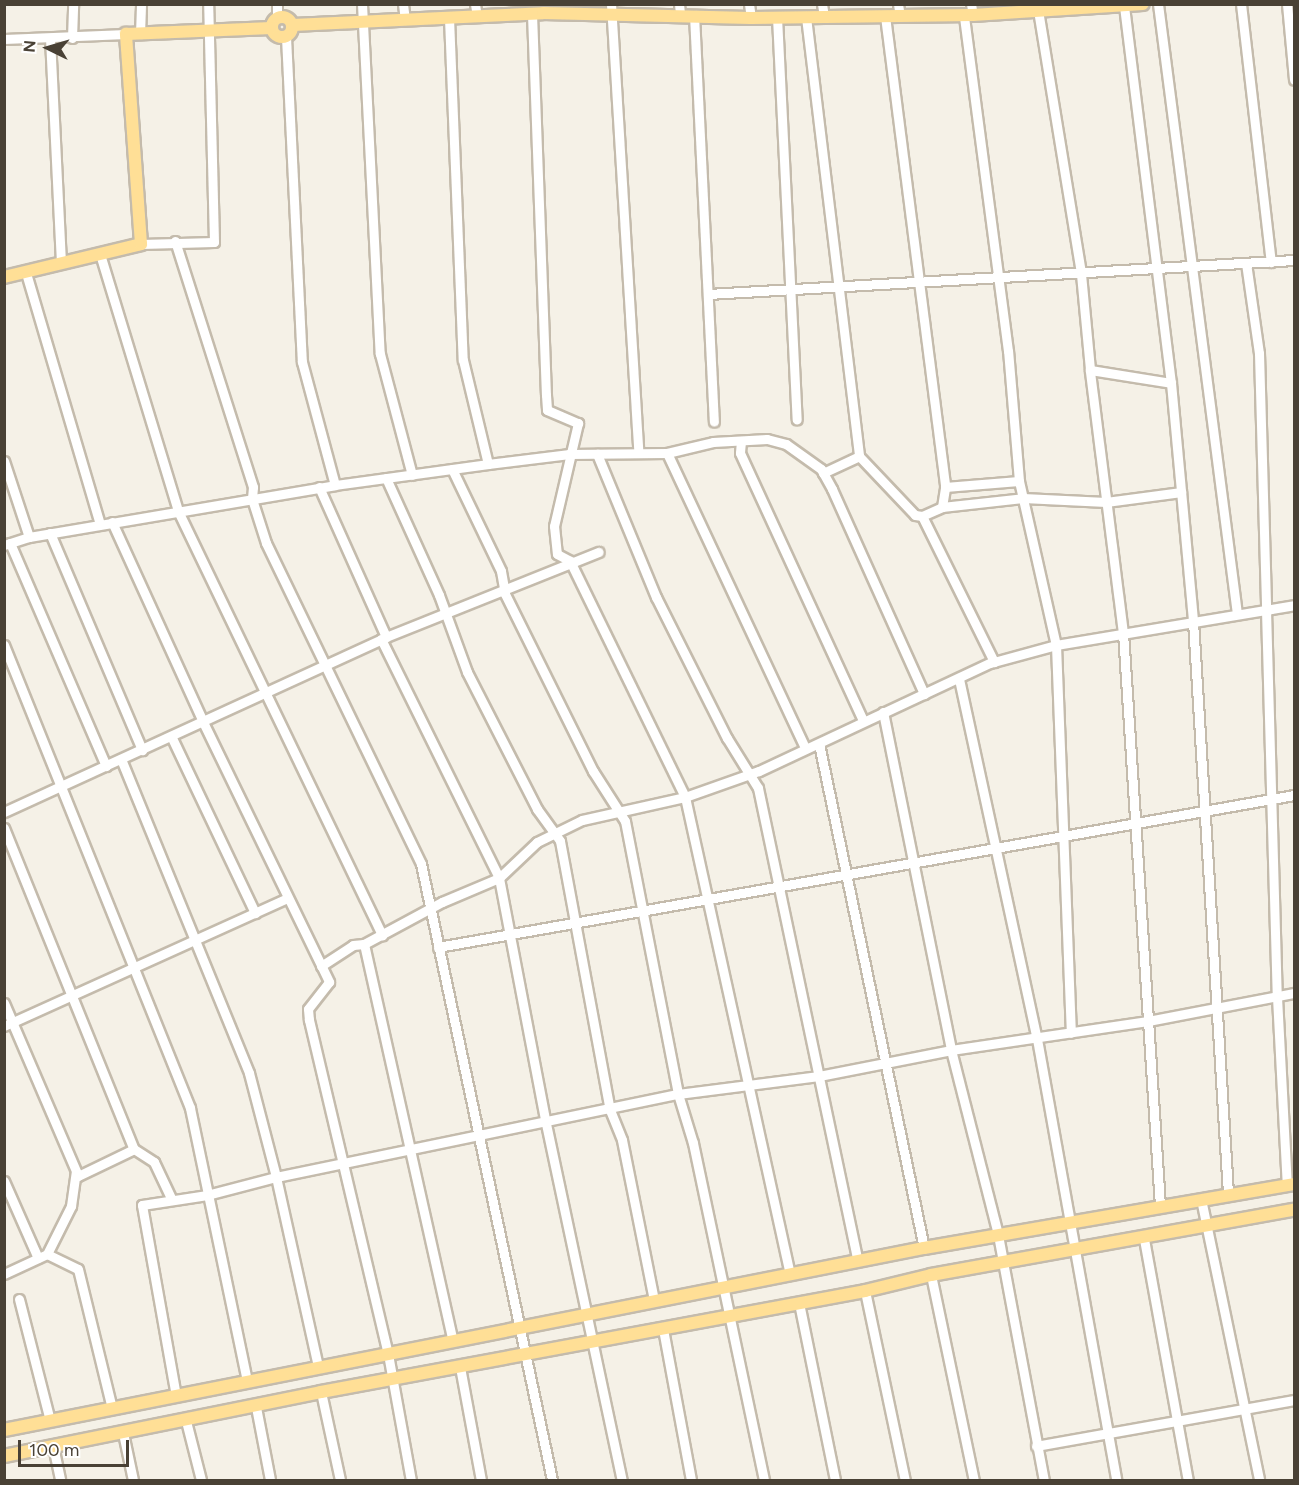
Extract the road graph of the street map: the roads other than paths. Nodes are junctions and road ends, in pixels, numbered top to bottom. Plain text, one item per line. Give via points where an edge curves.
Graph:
1 (73, 4) edge
2 (141, 4) edge
3 (208, 4) edge
4 (277, 4) edge
5 (362, 4) edge
6 (403, 4) edge
7 (749, 4) edge
8 (1143, 4) edge
9 (1158, 4) edge
10 (1241, 4) edge
11 (1287, 4) edge
12 (1109, 6) edge
13 (1124, 6) junction
14 (1038, 8) edge
15 (612, 9) edge
16 (680, 9) edge
17 (476, 10) edge
18 (899, 10) edge
19 (539, 11) edge
20 (823, 11) edge
21 (970, 11) edge
22 (694, 15) junction
23 (885, 16) junction
24 (777, 17) junction
25 (806, 17) junction
26 (449, 18) junction
27 (751, 18) junction
28 (405, 20) junction
29 (365, 21) junction
30 (274, 23) junction
31 (293, 25) junction
32 (208, 29) junction
33 (126, 34) junction
34 (140, 34) junction
35 (286, 37) junction
36 (50, 38) junction
37 (72, 38) junction
38 (4, 39) edge
39 (1294, 80) edge
40 (175, 241) junction
41 (141, 244) junction
42 (100, 254) junction
43 (61, 260) junction
44 (1294, 260) edge
45 (1270, 262) junction
46 (1246, 263) junction
47 (1191, 266) junction
48 (1157, 269) junction
49 (26, 273) junction
50 (1081, 274) junction
51 (4, 276) edge
52 (999, 278) junction
53 (919, 283) junction
54 (838, 287) junction
55 (790, 290) junction
56 (708, 294) junction
57 (1090, 370) junction
58 (1171, 383) junction
59 (797, 420) dead end
60 (714, 422) dead end
61 (741, 441) junction
62 (638, 451) junction
63 (667, 453) junction
64 (569, 454) junction
65 (597, 454) junction
66 (859, 456) junction
67 (4, 461) edge
68 (488, 464) junction
69 (452, 469) junction
70 (823, 473) junction
71 (412, 474) junction
72 (386, 478) junction
73 (1019, 481) junction
74 (335, 485) junction
75 (945, 487) junction
76 (319, 488) junction
77 (1181, 492) junction
78 (1023, 498) junction
79 (252, 499) junction
80 (1106, 502) junction
81 (942, 507) junction
82 (178, 511) junction
83 (922, 516) junction
84 (112, 522) junction
85 (100, 524) junction
86 (50, 533) junction
87 (29, 537) junction
88 (7, 544) edge
89 (599, 552) dead end
90 (570, 561) junction
91 (504, 590) junction
92 (1294, 605) edge
93 (1266, 610) junction
94 (443, 612) junction
95 (1237, 614) junction
96 (1193, 621) junction
97 (1123, 633) junction
98 (383, 638) junction
99 (4, 645) edge
100 (1056, 645) junction
101 (994, 662) junction
102 (323, 665) junction
103 (959, 679) junction
104 (264, 694) junction
105 (924, 694) junction
106 (883, 712) junction
107 (863, 720) junction
108 (202, 722) junction
109 (172, 738) junction
110 (819, 744) junction
111 (805, 747) junction
112 (142, 750) junction
113 (121, 759) junction
114 (106, 766) junction
115 (750, 774) junction
116 (64, 785) junction
117 (1294, 795) edge
118 (684, 797) junction
119 (1272, 799) junction
120 (1205, 811) junction
121 (4, 812) edge
122 (619, 813) junction
123 (1135, 823) junction
124 (4, 828) edge
125 (554, 834) junction
126 (1063, 836) junction
127 (996, 848) junction
128 (913, 862) junction
129 (847, 874) junction
130 (499, 878) junction
131 (779, 886) junction
132 (287, 898) junction
133 (707, 900) junction
134 (430, 908) junction
135 (644, 911) junction
136 (255, 913) junction
137 (576, 924) junction
138 (382, 935) junction
139 (510, 935) junction
140 (194, 941) junction
141 (364, 944) junction
142 (438, 947) junction
143 (321, 966) junction
144 (135, 969) junction
145 (1294, 993) edge
146 (1277, 997) junction
147 (73, 998) junction
148 (4, 1003) edge
149 (1217, 1009) junction
150 (1148, 1021) junction
151 (8, 1025) edge
152 (1071, 1034) junction
153 (1037, 1039) junction
154 (951, 1050) junction
155 (887, 1063) junction
156 (819, 1076) junction
157 (748, 1085) junction
158 (678, 1094) junction
159 (610, 1110) junction
160 (545, 1119) junction
161 (480, 1136) junction
162 (134, 1149) junction
163 (411, 1151) junction
164 (341, 1165) junction
165 (76, 1172) junction
166 (276, 1177) junction
167 (4, 1181) edge
168 (1291, 1184) edge
169 (1228, 1194) junction
170 (207, 1195) junction
171 (1201, 1199) junction
172 (172, 1200) junction
173 (1160, 1206) junction
174 (1294, 1210) edge
175 (1070, 1221) junction
176 (1206, 1227) junction
177 (998, 1235) junction
178 (1144, 1239) junction
179 (924, 1248) junction
180 (1076, 1248) junction
181 (43, 1256) junction
182 (858, 1261) junction
183 (1004, 1265) junction
184 (4, 1274) edge
185 (790, 1274) junction
186 (931, 1275) junction
187 (721, 1287) junction
188 (865, 1291) junction
189 (19, 1299) dead end
190 (654, 1300) junction
191 (799, 1303) junction
192 (589, 1313) junction
193 (728, 1317) junction
194 (521, 1327) junction
195 (663, 1329) junction
196 (453, 1341) junction
197 (595, 1342) junction
198 (388, 1354) junction
199 (526, 1355) junction
200 (318, 1367) junction
201 (460, 1367) junction
202 (392, 1380) junction
203 (247, 1382) junction
204 (321, 1392) junction
205 (176, 1396) junction
206 (1294, 1400) edge
207 (256, 1407) junction
208 (111, 1409) junction
209 (1244, 1409) junction
210 (186, 1420) junction
211 (50, 1421) junction
212 (1177, 1421) junction
213 (4, 1430) edge
214 (123, 1433) junction
215 (1109, 1433) junction
216 (53, 1446) junction
217 (1036, 1446) junction
218 (4, 1456) edge
219 (60, 1480) edge
220 (133, 1480) edge
221 (201, 1480) edge
222 (270, 1480) edge
223 (340, 1480) edge
224 (411, 1480) edge
225 (481, 1480) edge
226 (552, 1480) edge
227 (622, 1480) edge
228 (691, 1480) edge
229 (764, 1480) edge
230 (835, 1480) edge
231 (905, 1480) edge
232 (974, 1480) edge
233 (1044, 1480) edge
234 (1116, 1480) edge
235 (1188, 1480) edge
236 (1259, 1480) edge

1 - 37 street
2 - 34 street
3 - 32 street
4 - 30 street
5 - 29 street
6 - 28 street
7 - 27 street
8 - 13 main road
9 - 47 street
10 - 45 street
11 - 39 street
12 - 13 main road
12 - 14 main road
13 - 48 street
14 - 21 main road
14 - 50 street
15 - 16 main road
15 - 19 main road
15 - 62 street
16 - 22 main road
17 - 19 main road
17 - 26 main road
18 - 21 main road
18 - 23 main road
19 - 64 street via 546,395 548,410 578,423
20 - 23 main road
20 - 25 main road
21 - 52 street
22 - 27 main road
22 - 56 street
23 - 53 street
24 - 25 main road
24 - 27 main road
24 - 55 street
25 - 54 street
26 - 28 main road
26 - 68 street via 464,360
28 - 29 main road
29 - 31 main road
29 - 71 street via 380,354
30 - 31 main road via 285,17
30 - 32 main road
30 - 35 main road via 275,35
31 - 35 main road
32 - 34 main road
32 - 40 street via 215,237 210,244
33 - 34 main road
33 - 37 street
33 - 41 main road
35 - 74 street via 302,362
36 - 37 street
36 - 38 street
36 - 43 street
40 - 41 street
40 - 79 street via 253,487
41 - 42 main road
42 - 43 main road
42 - 82 street
43 - 49 main road
44 - 45 street
45 - 46 street
46 - 47 street
46 - 93 street via 1259,353
47 - 48 street
47 - 95 street
48 - 50 street
48 - 58 street
49 - 51 main road
49 - 85 street
50 - 52 street
50 - 57 street
52 - 53 street
52 - 73 street
53 - 54 street
53 - 75 street
54 - 55 street
54 - 66 street
55 - 56 street
55 - 59 street
56 - 60 street
57 - 58 street
57 - 80 street
58 - 77 street
61 - 63 street via 713,442
61 - 70 street via 786,444
61 - 107 street via 740,453
62 - 63 street
62 - 65 street
63 - 111 street
64 - 65 street
64 - 68 street
64 - 90 street via 554,536 557,554
65 - 115 street via 656,597 727,738
66 - 70 street
66 - 83 street via 915,515
67 - 87 street
68 - 69 street
69 - 71 street
69 - 91 street via 501,571
70 - 105 street
71 - 72 street
72 - 74 street
72 - 94 street
73 - 75 street
73 - 78 street
74 - 76 street
75 - 81 street
76 - 79 street
76 - 98 street
77 - 80 street
77 - 96 street
78 - 80 street
78 - 81 street
78 - 100 street
79 - 82 street
79 - 102 street via 266,543
80 - 97 street
81 - 83 street
82 - 84 street
82 - 104 street
83 - 101 street
84 - 85 street
84 - 108 street
85 - 86 street
86 - 87 street
86 - 112 street
87 - 88 street
88 - 114 street
89 - 90 street
90 - 91 street
90 - 118 street
91 - 94 street
91 - 122 street via 593,771
92 - 93 street
93 - 95 street
93 - 119 street
94 - 98 street
94 - 125 street via 467,672 537,809
95 - 96 street
96 - 97 street
96 - 120 street
97 - 100 street
97 - 123 street
98 - 102 street
98 - 130 street
99 - 116 street
100 - 101 street
100 - 126 street
101 - 103 street
102 - 104 street
102 - 134 street via 421,864
103 - 105 street
103 - 127 street
104 - 108 street
104 - 138 street
105 - 106 street
106 - 107 street
106 - 128 street
107 - 110 street
108 - 109 street
108 - 132 street
109 - 112 street
109 - 136 street
110 - 111 street
110 - 129 street
111 - 115 street
112 - 113 street
113 - 114 street
113 - 140 street
114 - 116 street
115 - 118 street
115 - 131 street via 765,813
116 - 121 street
116 - 144 street
117 - 119 street
118 - 122 street
118 - 133 street
119 - 120 street
119 - 146 street
120 - 123 street
120 - 149 street
122 - 125 street via 582,820
122 - 135 street via 625,821
123 - 126 street
123 - 150 street
124 - 147 street
125 - 130 street via 520,854
125 - 137 street via 560,841
126 - 127 street
126 - 152 street
127 - 128 street
127 - 153 street
128 - 129 street
128 - 154 street
129 - 131 street
129 - 155 street
130 - 134 street
130 - 139 street
131 - 133 street
131 - 156 street
132 - 136 street
132 - 143 street
133 - 135 street
133 - 157 street
134 - 138 street
134 - 142 street
135 - 137 street
135 - 158 street
136 - 140 street
137 - 139 street
137 - 159 street
138 - 141 street
139 - 142 street
139 - 160 street
140 - 144 street
140 - 166 street via 249,1073
141 - 143 street via 353,945
141 - 163 street
142 - 161 street
143 - 164 street via 328,986 314,998 308,1009 309,1020
144 - 147 street
144 - 170 street via 190,1108
145 - 146 street
146 - 149 street
146 - 168 street
147 - 151 street
147 - 162 street
148 - 151 street
149 - 150 street
149 - 169 street
150 - 152 street
150 - 173 street
151 - 165 street
152 - 153 street
153 - 154 street
153 - 175 street
154 - 155 street
154 - 177 street
155 - 156 street
155 - 179 street
156 - 157 street
156 - 182 street
157 - 158 street
157 - 185 street
158 - 159 street
158 - 187 street via 693,1143
159 - 160 street
159 - 190 street via 622,1140
160 - 161 street
160 - 192 street
161 - 163 street
161 - 194 street
162 - 165 street via 78,1176
162 - 172 street via 154,1162
163 - 164 street
163 - 196 street
164 - 166 street
164 - 198 street
165 - 181 street via 71,1206
166 - 170 street
166 - 200 street
167 - 181 street
168 - 169 main road
169 - 171 main road
170 - 172 street
170 - 203 street
171 - 173 main road
171 - 176 street
172 - 205 street via 142,1205
173 - 175 main road
174 - 176 main road
175 - 177 main road
175 - 180 street
176 - 178 main road
176 - 209 street
177 - 179 main road
177 - 183 street
178 - 180 main road
178 - 212 street
179 - 182 main road
180 - 183 main road
180 - 215 street
181 - 184 street
181 - 208 street via 78,1269
182 - 185 main road
183 - 186 main road
183 - 217 street
185 - 187 main road
186 - 188 main road
186 - 232 street
187 - 190 main road
187 - 193 street
188 - 191 main road
188 - 231 street
189 - 211 street
190 - 192 main road
191 - 193 main road
191 - 230 street
192 - 194 main road
192 - 197 street
193 - 195 main road
193 - 229 street
194 - 196 main road
194 - 199 street
195 - 197 main road
195 - 228 street
196 - 198 main road
197 - 199 main road
197 - 227 street
198 - 200 main road
198 - 202 street
199 - 201 main road
199 - 226 street
200 - 203 main road
201 - 202 main road
201 - 225 street
202 - 204 main road
202 - 224 street
203 - 205 main road
204 - 207 main road
204 - 223 street
205 - 208 main road
206 - 209 street
207 - 210 main road
207 - 222 street
208 - 211 main road
209 - 212 street
209 - 236 street
210 - 214 main road
210 - 221 street
211 - 213 main road
212 - 215 street
212 - 235 street
214 - 216 main road
214 - 220 street
215 - 217 street
215 - 234 street
216 - 218 main road
216 - 219 street
217 - 233 street

